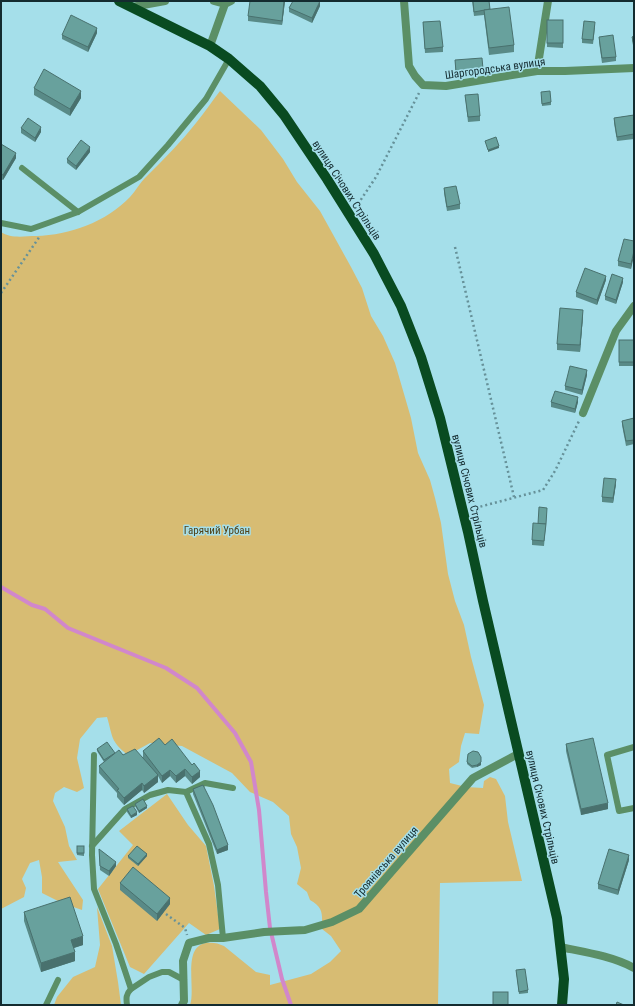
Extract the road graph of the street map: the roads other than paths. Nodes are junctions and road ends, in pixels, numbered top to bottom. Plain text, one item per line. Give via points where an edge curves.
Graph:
1 (120, 1) edge
2 (165, 1) edge
3 (214, 1) edge
4 (404, 1) edge
5 (548, 1) edge
6 (228, 2) edge
7 (132, 7) junction
8 (210, 46) junction
9 (229, 59) junction
10 (634, 68) edge
11 (537, 71) junction
12 (22, 168) dead end
13 (78, 212) junction
14 (1, 223) edge
15 (634, 306) edge
16 (583, 413) road end
17 (634, 747) edge
18 (518, 754) junction
19 (94, 755) dead end
20 (233, 788) dead end
21 (186, 792) junction
22 (634, 808) edge
23 (92, 846) junction
24 (223, 938) junction
25 (560, 947) junction
26 (634, 968) edge
27 (58, 980) dead end
28 (184, 980) junction
29 (131, 989) junction
30 (46, 1005) edge
31 (126, 1005) edge
32 (182, 1005) edge
33 (562, 1005) edge

1 - 7 main road, вулиця Січових Стрільців
2 - 7 street
3 - 6 street
4 - 11 street, Шаргородська вулиця via 409,66 423,85 446,86
5 - 11 street
6 - 8 street
7 - 8 main road, вулиця Січових Стрільців
8 - 9 main road, вулиця Січових Стрільців
9 - 13 lane via 206,99 140,177
9 - 18 main road, вулиця Січових Стрільців via 260,86 284,115 374,254 401,306 421,357 440,418
10 - 11 street, Шаргородська вулиця
12 - 13 lane
13 - 14 lane via 31,229
15 - 16 street via 616,331
17 - 22 lane via 607,755 619,811
18 - 24 street, Троянівська вулиця via 472,778 359,909 332,922 305,930
18 - 25 main road, вулиця Січових Стрільців via 557,918
19 - 23 lane
20 - 21 lane via 205,783
21 - 23 lane via 168,790 150,795 125,809
21 - 24 lane via 209,844 218,884
23 - 29 lane via 94,889
24 - 28 street, Троянівська вулиця via 209,938 189,943 183,961
25 - 26 street via 585,952
25 - 33 main road, вулиця Січових Стрільців via 564,979
27 - 30 lane
28 - 29 lane via 169,972 162,972
28 - 32 street
29 - 31 lane via 126,998

